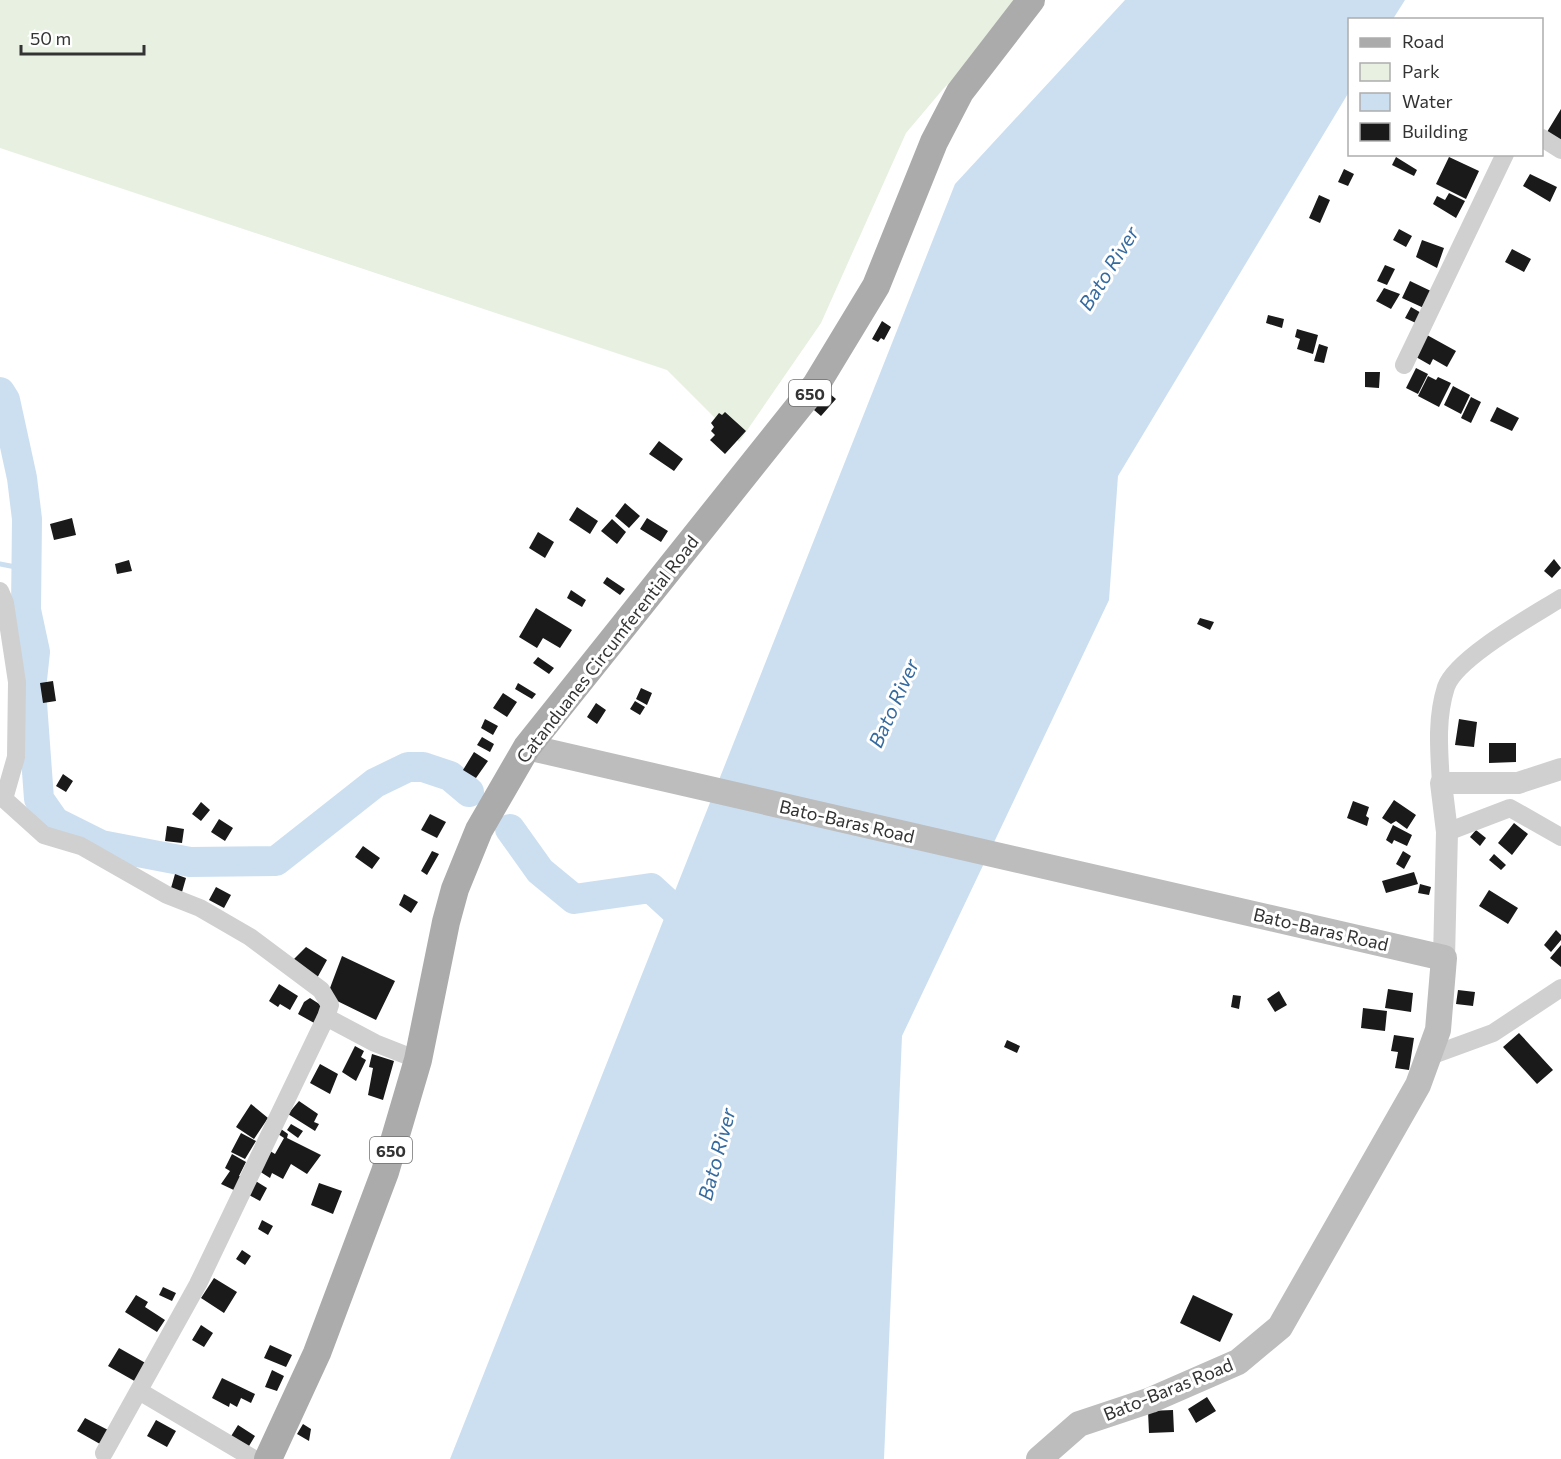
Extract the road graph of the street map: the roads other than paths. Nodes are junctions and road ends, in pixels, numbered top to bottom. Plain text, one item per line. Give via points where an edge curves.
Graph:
1 (1031, 0) edge
2 (1543, 139) edge
3 (1561, 150) edge
4 (1504, 156) edge
5 (1404, 364) dead end
6 (0, 591) edge
7 (1561, 598) edge
8 (527, 747) junction
9 (1561, 769) edge
10 (1441, 783) junction
11 (2, 798) edge
12 (1447, 832) junction
13 (1559, 832) edge
14 (1444, 958) junction
15 (1561, 988) edge
16 (326, 1017) junction
17 (1430, 1056) junction
18 (418, 1060) junction
19 (139, 1391) junction
20 (104, 1453) dead end
21 (254, 1459) edge
22 (268, 1459) edge
23 (1039, 1459) edge

1 - 8 main road, Catanduanes Circumferential Road / 650 via 960,92 934,142 876,286 816,385
2 - 3 street
4 - 5 street
6 - 11 street via 6,603 16,682 16,757
7 - 10 street via 1472,657 1447,685 1438,731
8 - 14 main road, Bato-Baras Road
8 - 18 main road, Catanduanes Circumferential Road / 650 via 478,830 455,889
9 - 10 street via 1518,783
10 - 12 street
11 - 16 street via 44,835 81,846 167,896 200,908 250,937 321,990 330,1005
12 - 13 street via 1510,808
12 - 14 street
14 - 17 main road, Bato-Baras Road via 1438,1030
15 - 17 street via 1493,1032
16 - 18 street
16 - 19 street via 198,1284
17 - 23 main road, Bato-Baras Road via 1406,1110 1280,1327 1238,1362 1151,1400 1079,1424
18 - 22 main road, Catanduanes Circumferential Road / 650 via 384,1172 321,1343
19 - 20 street
19 - 21 street

